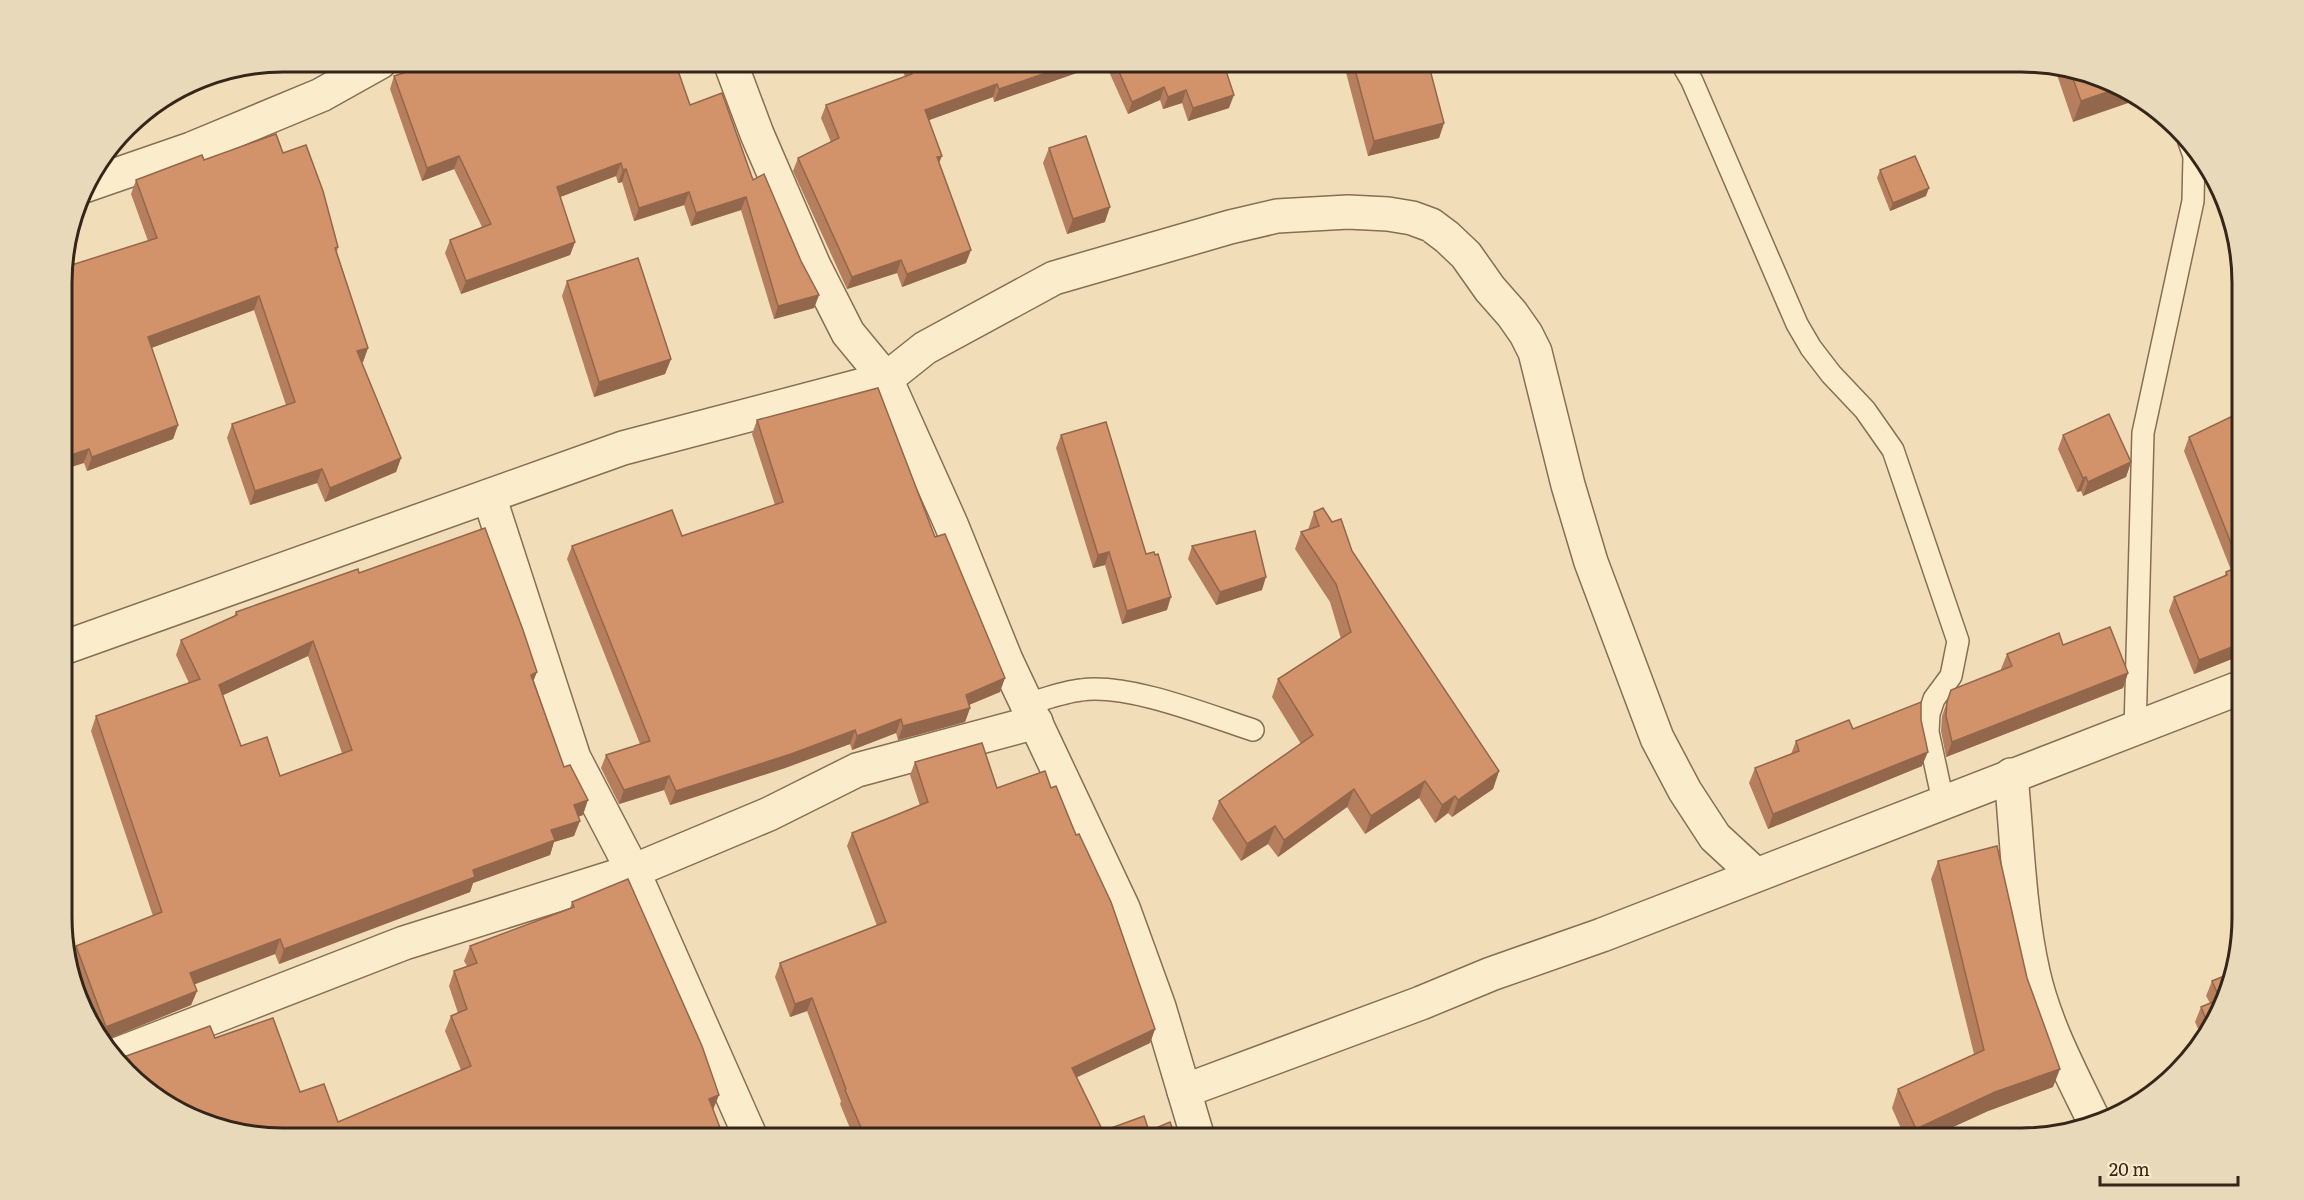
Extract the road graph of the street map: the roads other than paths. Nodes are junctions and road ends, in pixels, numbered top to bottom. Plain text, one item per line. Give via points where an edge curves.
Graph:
1 (362, 72) edge
2 (734, 72) edge
3 (1687, 72) edge
4 (2194, 163) edge
5 (99, 181) edge
6 (886, 379) junction
7 (489, 496) junction
8 (72, 645) edge
9 (2232, 691) edge
10 (1032, 713) junction
11 (1252, 730) dead end
12 (2134, 730) junction
13 (2011, 775) junction
14 (1943, 801) junction
15 (633, 871) junction
16 (1755, 874) junction
17 (122, 1053) edge
18 (1184, 1091) junction
19 (2092, 1116) edge
20 (748, 1128) edge
21 (1195, 1128) edge

1 - 5 street via 321,95 191,149
2 - 6 street via 814,266 848,333
3 - 14 lane via 1797,324 1824,365 1865,410 1893,450 1958,641 1951,676 1934,699 1929,714 1928,732
4 - 12 lane via 2193,201 2143,433
6 - 7 street via 623,448
6 - 10 street
6 - 16 street via 926,348 1054,278 1149,249 1277,216 1388,214 1431,225 1466,255 1526,334 1535,352 1591,562 1657,738 1715,837
7 - 8 street
7 - 15 street via 574,758
9 - 12 street
10 - 11 lane via 1082,689 1121,691
10 - 15 street via 857,770 769,814
10 - 18 street via 1123,908
12 - 13 street
13 - 14 street
13 - 19 street via 2032,972 2065,1062
14 - 16 street
15 - 17 street via 404,943
15 - 20 street
16 - 18 street
18 - 21 street

